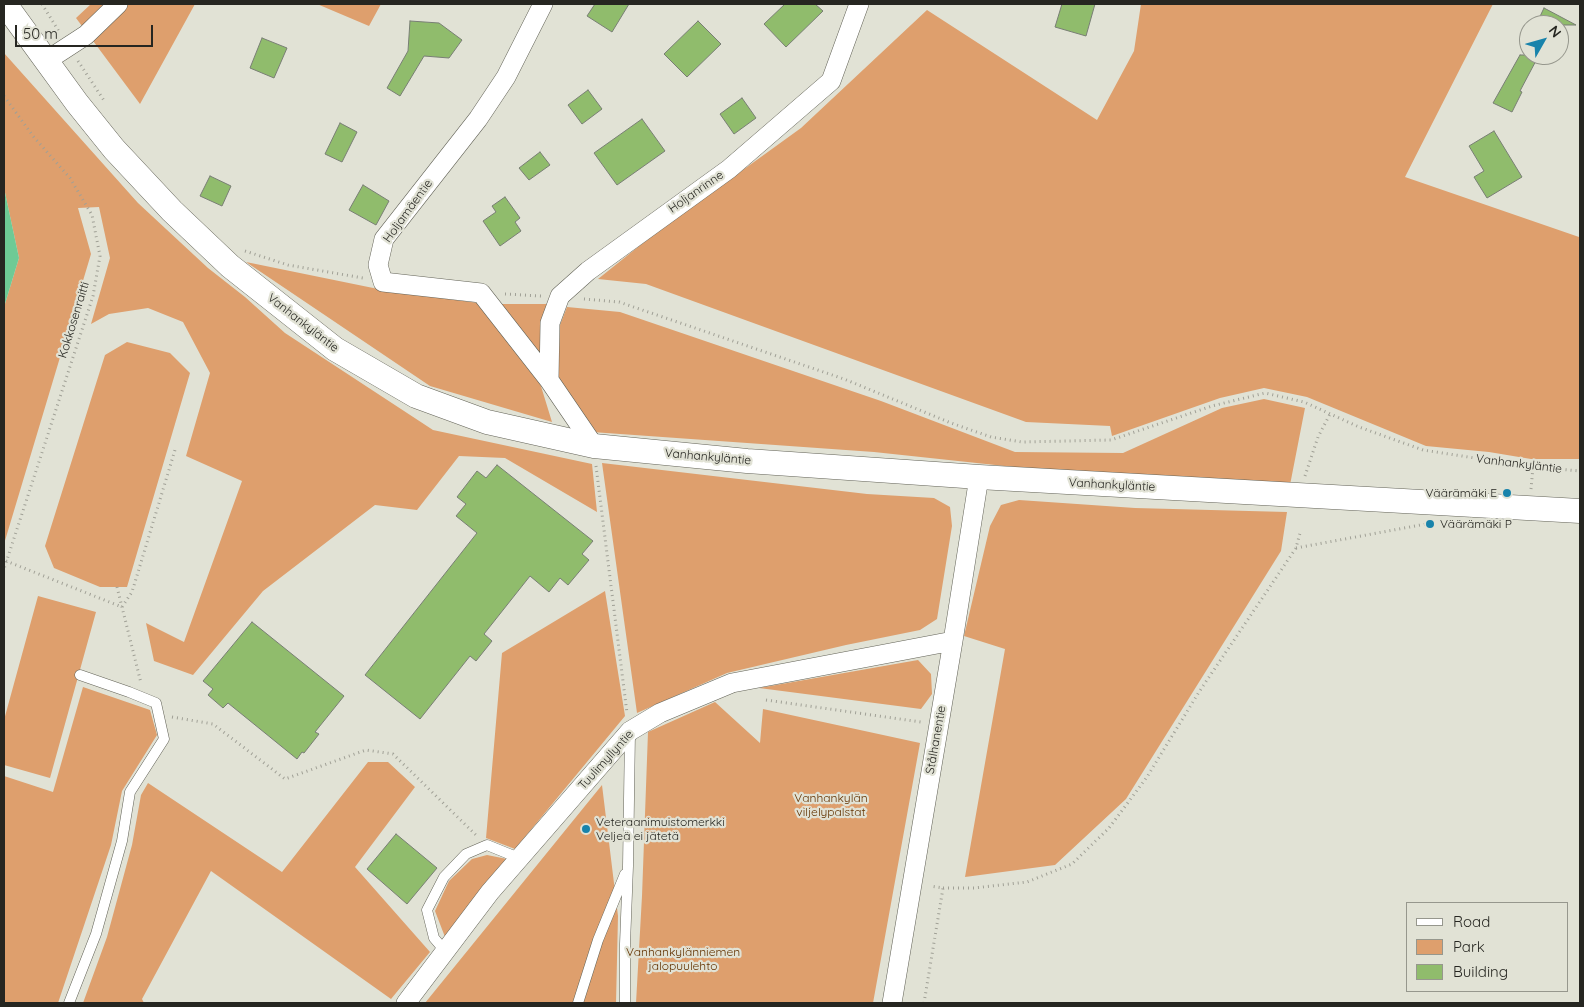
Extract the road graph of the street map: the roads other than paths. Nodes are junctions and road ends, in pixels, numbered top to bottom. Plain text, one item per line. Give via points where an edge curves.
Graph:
1 (5, 4) edge
2 (118, 4) edge
3 (543, 4) edge
4 (859, 4) edge
5 (46, 61) junction
6 (549, 380) junction
7 (594, 446) junction
8 (979, 477) junction
9 (1580, 511) edge
10 (953, 641) junction
11 (80, 675) dead end
12 (630, 731) junction
13 (519, 858) junction
14 (628, 866) junction
15 (445, 951) junction
16 (69, 1003) edge
17 (406, 1003) edge
18 (578, 1003) edge
19 (625, 1003) edge
20 (892, 1003) edge

1 - 5 street, Vanhankyläntie
2 - 5 street via 86,35
3 - 6 street, Holjamäentie via 506,78 478,120 384,239 378,265 383,282 480,293
4 - 6 street, Holjanrinne via 831,81 729,169 602,260 560,296 550,323
5 - 7 street, Vanhankyläntie via 114,149 172,211 230,266 335,349 416,396 487,422
6 - 7 street
7 - 8 street, Vanhankyläntie
8 - 9 street, Vanhankyläntie
8 - 10 street, Stålhanentie
10 - 12 street, Tuulimyllyntie via 732,683 660,713
10 - 20 street, Stålhanentie
11 - 16 lane via 156,703 164,739 130,792 122,841 96,934
12 - 13 street, Tuulimyllyntie
12 - 14 lane
13 - 15 street, Tuulimyllyntie
13 - 15 lane via 487,845 466,854 444,877 427,910 434,938
14 - 18 lane via 598,940
14 - 19 lane
15 - 17 street, Tuulimyllyntie

